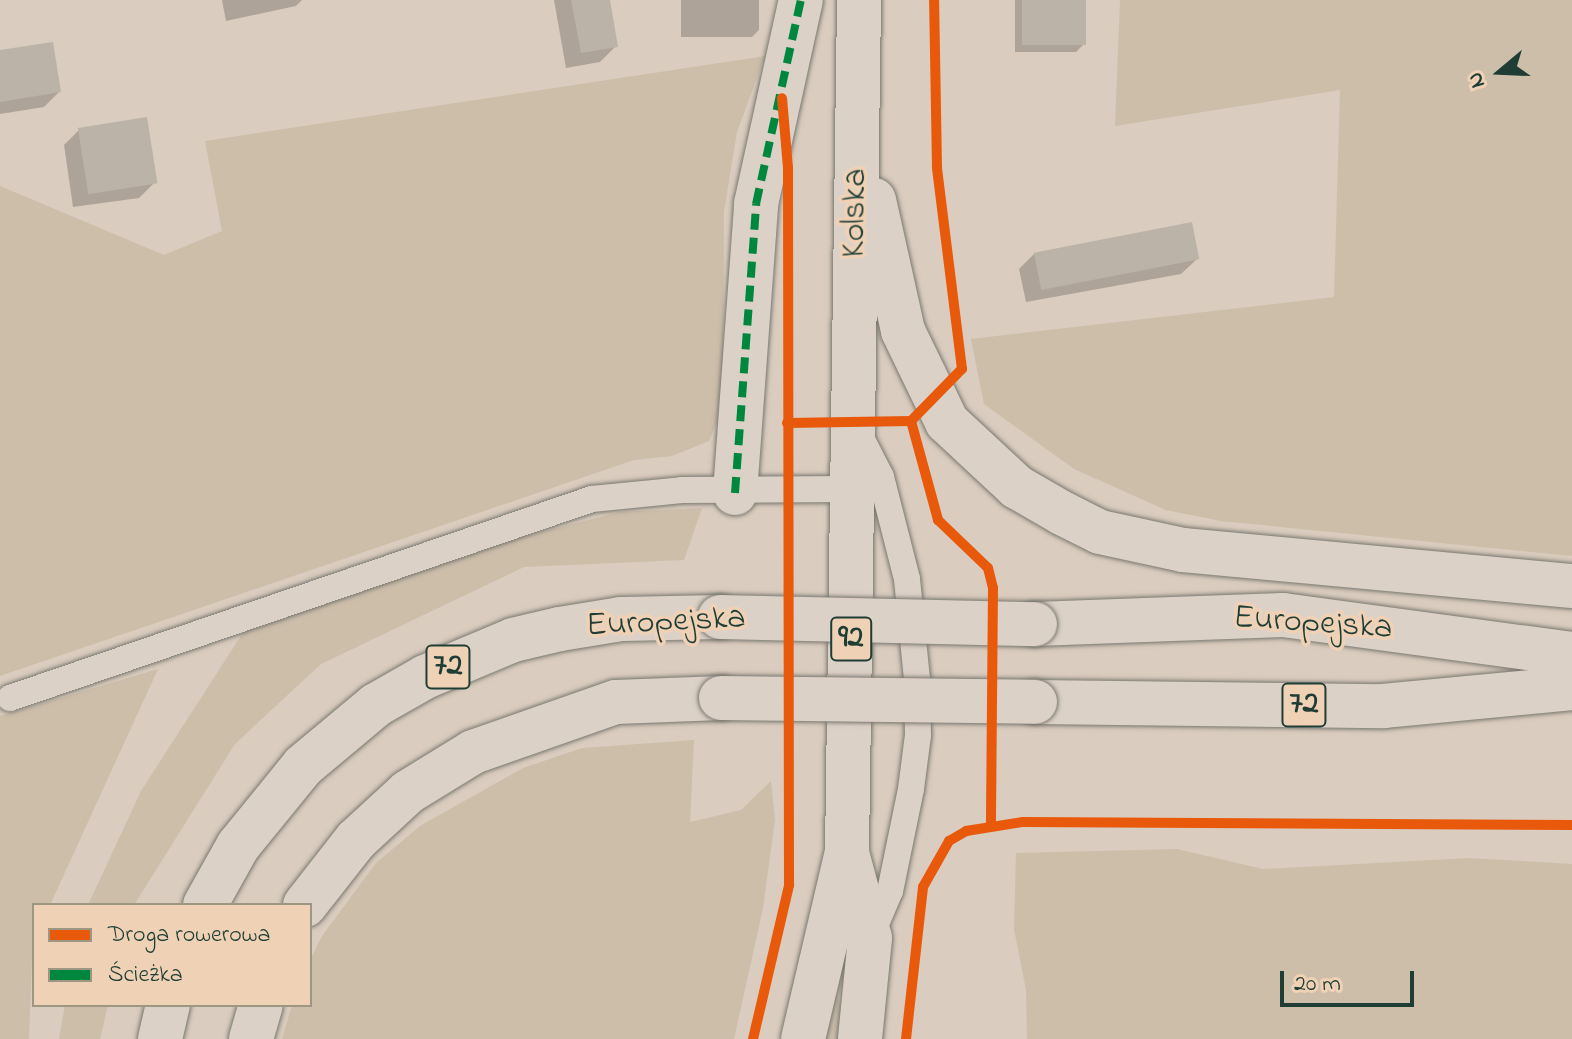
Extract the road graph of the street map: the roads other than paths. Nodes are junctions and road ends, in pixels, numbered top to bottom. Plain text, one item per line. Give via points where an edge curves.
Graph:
1 (801, 0) edge
2 (859, 0) edge
3 (858, 119) junction
4 (854, 425) junction
5 (853, 489) junction
6 (735, 493) junction
7 (1572, 586) edge
8 (1572, 654) edge
9 (1572, 688) edge
10 (10, 698) dead end
11 (847, 852) junction
12 (206, 903) edge
13 (307, 903) edge
14 (870, 938) junction
15 (168, 1007) edge
16 (260, 1007) edge
17 (160, 1039) edge
18 (251, 1039) edge
19 (803, 1039) edge
20 (860, 1039) edge

1 - 6 main road via 756,204
2 - 3 main road, Kolska / 92
3 - 4 main road, Kolska / 92
3 - 7 main road via 903,331 925,383 947,422 977,453 1062,513 1100,532 1183,550
4 - 5 main road, 92
4 - 14 lane via 881,477 907,579 917,679 918,735 911,789 890,891
5 - 6 lane
5 - 11 main road, 92
6 - 10 lane via 682,490 592,499
8 - 12 main road, Europejska / 72, bridge via 1283,615 1035,624 720,617 621,619 560,629 513,640 425,677 376,705 303,766 238,846
9 - 13 main road, 72, bridge via 1383,706 721,698 616,702 473,752 408,792 356,840
11 - 14 main road, 92
11 - 19 main road, 92 via 813,979
14 - 20 main road, 92
15 - 17 main road
16 - 18 main road

